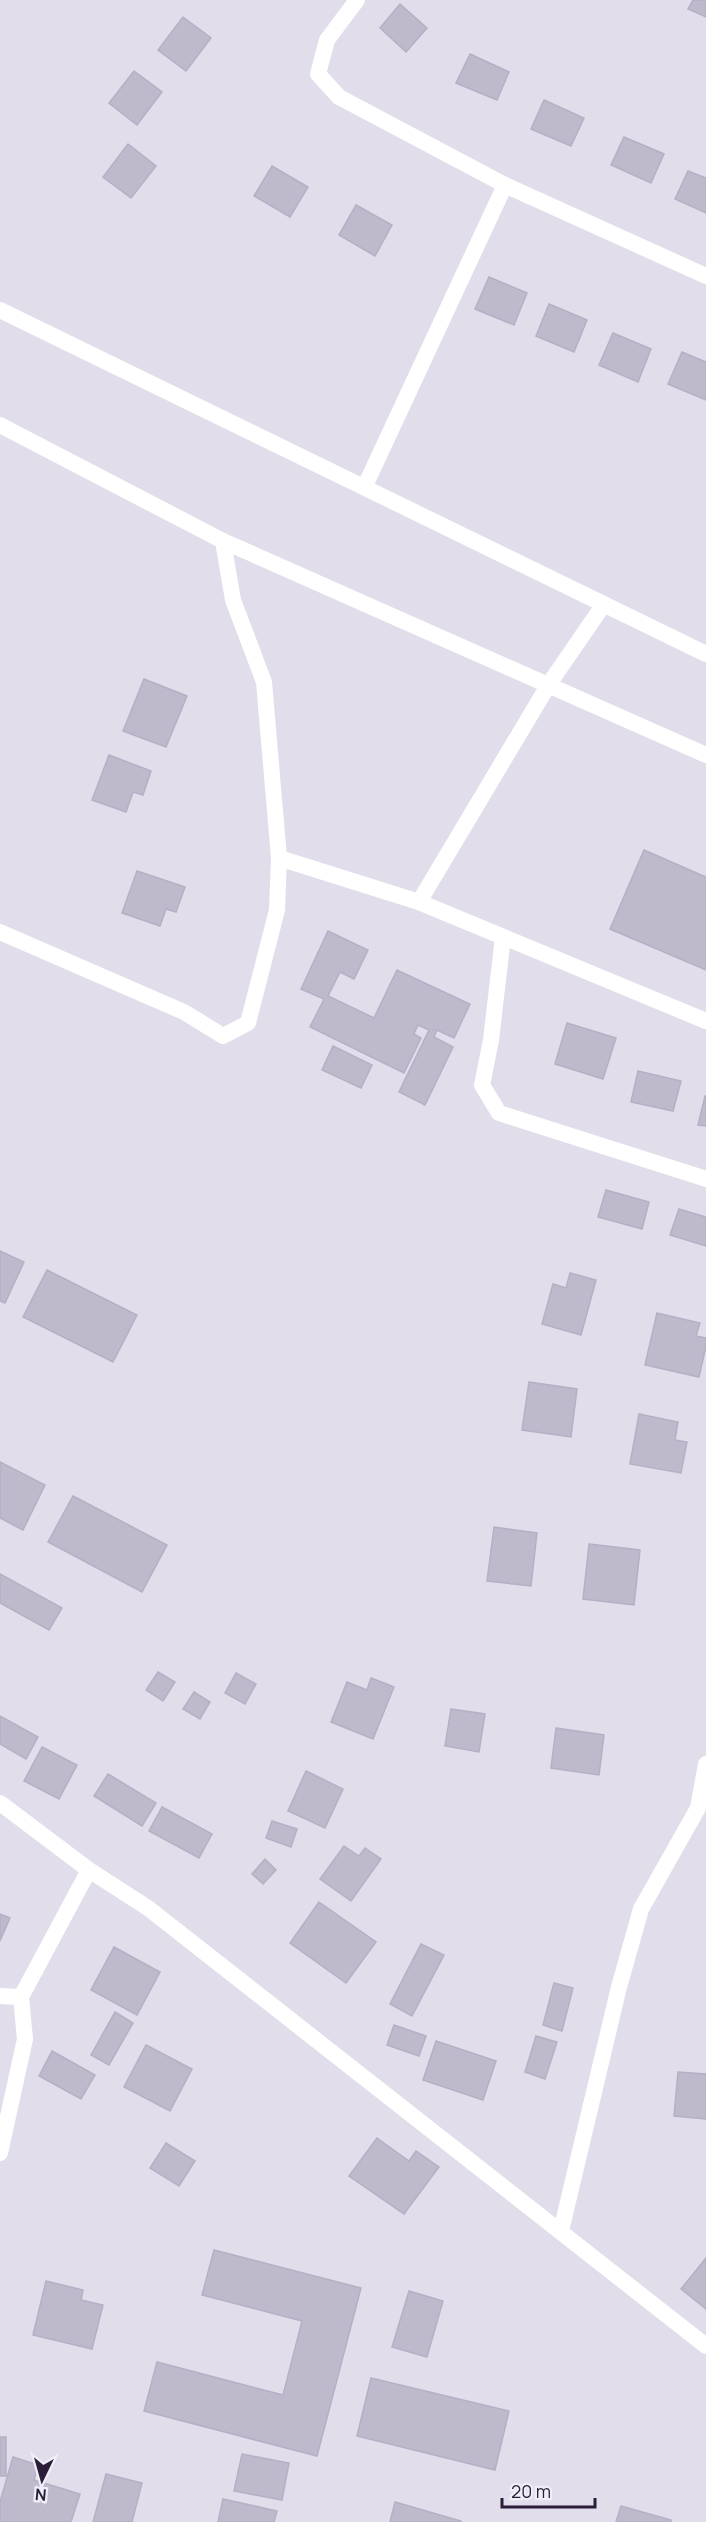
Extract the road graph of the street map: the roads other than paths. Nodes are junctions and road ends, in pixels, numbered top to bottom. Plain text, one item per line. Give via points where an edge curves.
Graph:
1 (357, 0) edge
2 (505, 185) junction
3 (706, 276) edge
4 (0, 310) edge
5 (0, 425) edge
6 (365, 486) junction
7 (224, 541) junction
8 (604, 604) junction
9 (706, 654) edge
10 (549, 684) junction
11 (706, 755) edge
12 (279, 858) junction
13 (419, 902) junction
14 (0, 932) edge
15 (503, 937) junction
16 (706, 1021) edge
17 (706, 1179) edge
18 (706, 1764) edge
19 (0, 1803) edge
20 (702, 1810) edge
21 (89, 1870) junction
22 (0, 1996) edge
23 (21, 1997) junction
24 (0, 2153) edge
25 (561, 2231) junction
26 (706, 2346) edge

1 - 2 street via 327,40 318,74 339,97
2 - 3 street
2 - 6 street
4 - 6 street
5 - 7 street
6 - 8 street
7 - 10 street
7 - 12 street via 233,600 264,682
8 - 9 street
8 - 10 street
10 - 11 street
10 - 13 street
12 - 13 street
12 - 14 street via 277,910 248,1023 223,1036 184,1012
13 - 15 street
15 - 16 street
15 - 17 street via 482,1085 499,1113
18 - 20 street
19 - 21 street
20 - 25 street via 641,1909
21 - 23 street
21 - 25 street via 148,1908
22 - 23 street
23 - 24 street via 25,2039
25 - 26 street

